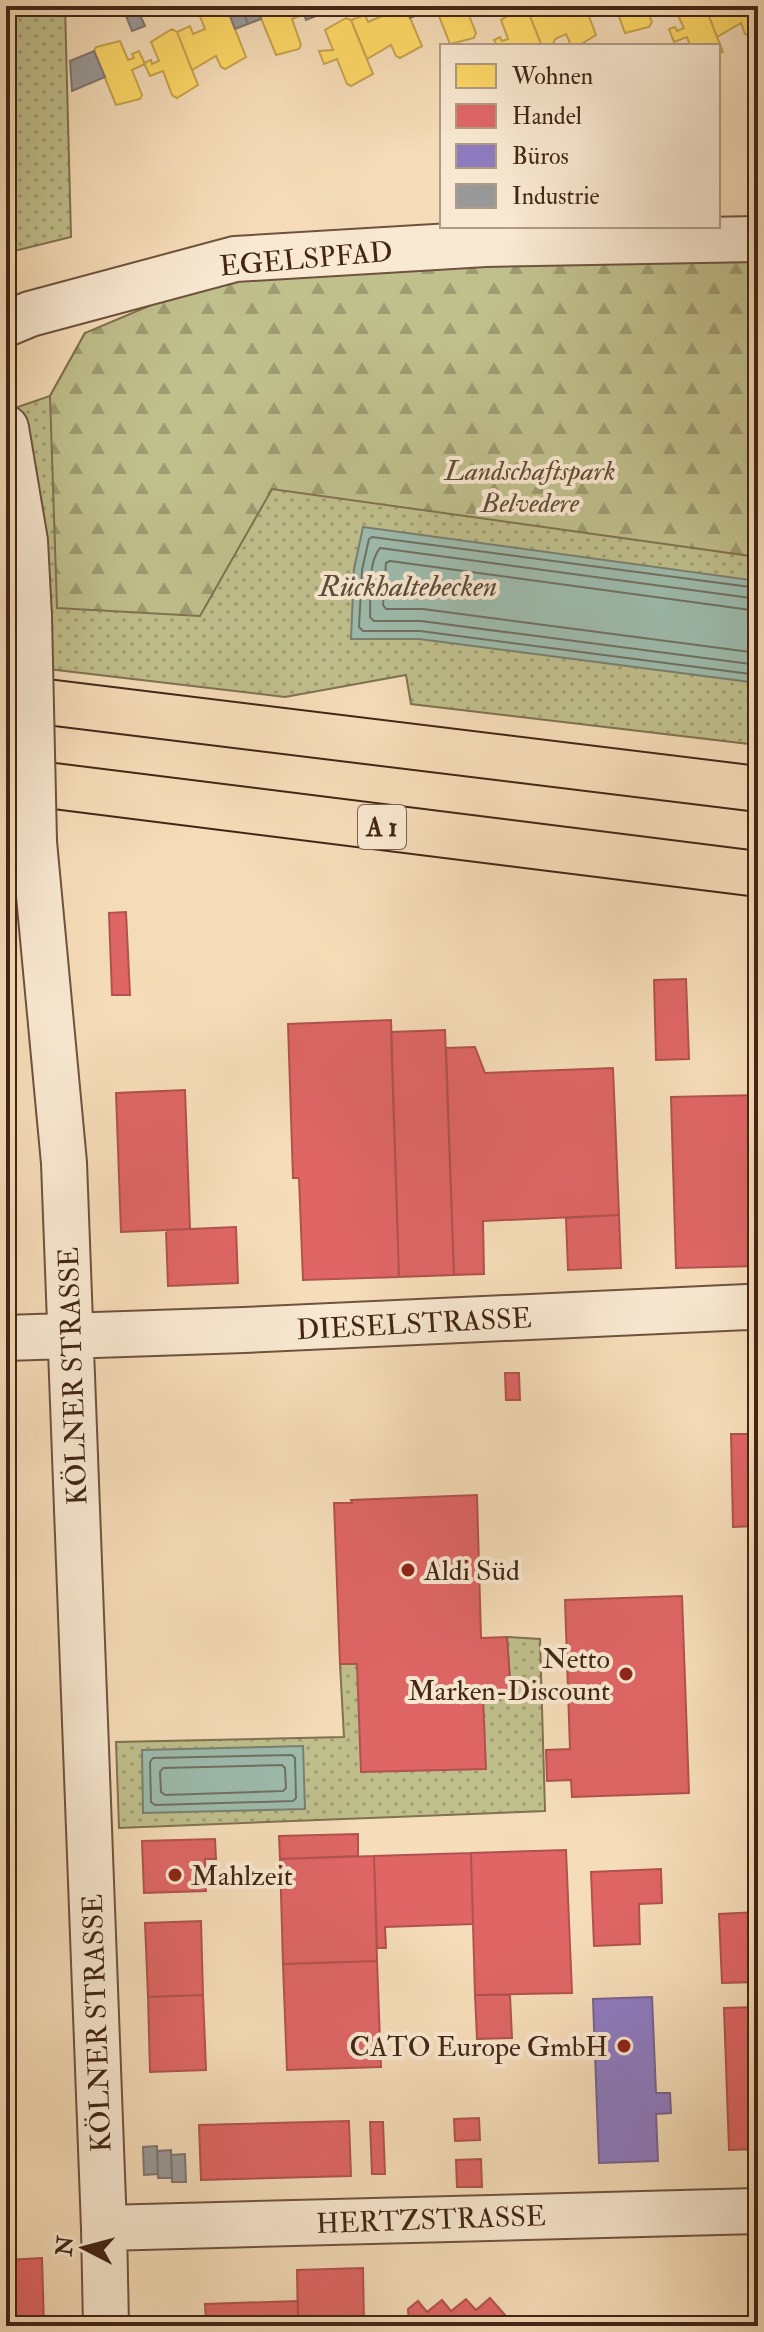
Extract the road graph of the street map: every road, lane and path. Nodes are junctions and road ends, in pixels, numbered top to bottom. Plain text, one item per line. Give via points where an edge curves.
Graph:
1 (758, 239) edge
2 (6, 324) edge
3 (6, 428) edge
4 (6, 697) edge
5 (6, 780) edge
6 (758, 789) edge
7 (758, 874) edge
8 (758, 1308) edge
9 (70, 1336) junction
10 (6, 1338) edge
11 (758, 2211) edge
12 (104, 2228) junction
13 (106, 2326) edge

1 - 2 street, EGELSPFAD via 485,244 235,259
3 - 9 street, KÖLNER STRASSE, bridge via 25,541 34,842 64,1163
4 - 6 highway
5 - 7 highway, A 1
8 - 9 street, DIESELSTRASSE
9 - 10 street, DIESELSTRASSE
9 - 12 street, KÖLNER STRASSE
11 - 12 street, HERTZSTRASSE
12 - 13 street, KÖLNER STRASSE

